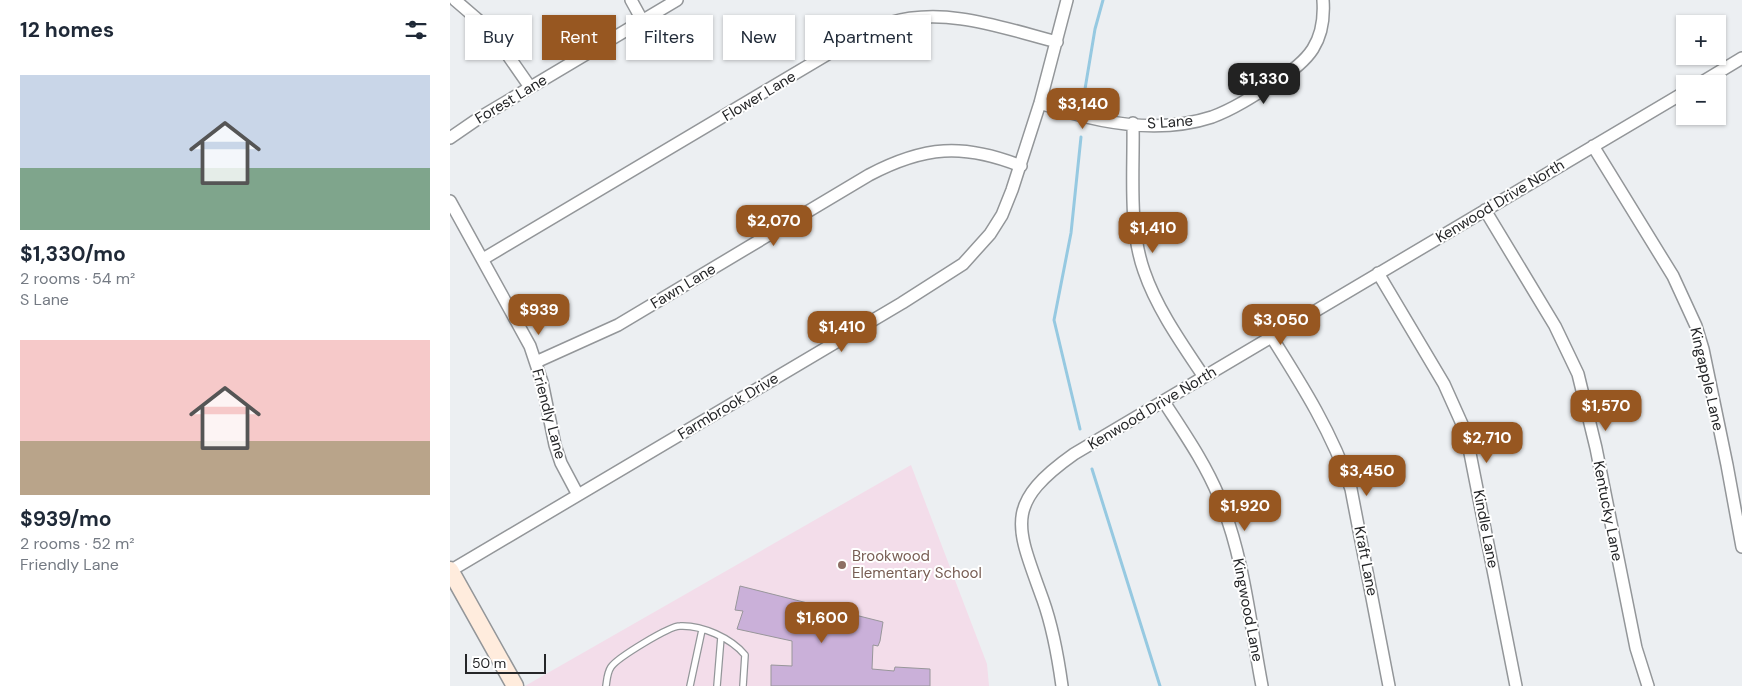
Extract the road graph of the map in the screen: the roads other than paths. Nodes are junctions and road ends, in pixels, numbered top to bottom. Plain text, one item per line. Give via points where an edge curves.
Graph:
1 (455, 0) edge
2 (631, 0) edge
3 (677, 0) edge
4 (1067, 0) edge
5 (1323, 0) edge
6 (639, 15) edge
7 (651, 15) edge
8 (626, 30) edge
9 (1057, 42) junction
10 (1742, 58) edge
11 (1714, 75) edge
12 (530, 87) junction
13 (1676, 97) edge
14 (1040, 103) junction
15 (1133, 123) junction
16 (450, 138) edge
17 (1593, 146) junction
18 (1021, 166) junction
19 (450, 201) edge
20 (1485, 210) junction
21 (483, 259) junction
22 (1378, 273) junction
23 (1271, 336) junction
24 (536, 362) junction
25 (1204, 377) junction
26 (1164, 402) junction
27 (578, 494) junction
28 (1742, 547) edge
29 (450, 571) edge
30 (702, 630) junction
31 (721, 637) junction
32 (515, 686) edge
33 (606, 686) edge
34 (690, 686) edge
35 (717, 686) edge
36 (744, 686) edge
37 (1062, 686) edge
38 (1262, 686) edge
39 (1390, 686) edge
40 (1516, 686) edge
41 (1648, 686) edge

1 - 12 street via 491,31
2 - 6 street
3 - 7 street, Forest Lane
4 - 9 street, Farmbrook Drive
5 - 15 street, S Lane via 1320,38 1292,72 1212,117 1176,124
8 - 12 street, Forest Lane
9 - 14 street, Farmbrook Drive
9 - 21 street, Flower Lane via 948,17 914,18 876,28
10 - 11 street
12 - 16 street, Forest Lane
13 - 17 street, Kenwood Drive North
14 - 15 street, S Lane via 1086,117
14 - 18 street, Farmbrook Drive
15 - 25 street via 1136,235 1144,272 1158,302
17 - 20 street, Kenwood Drive North
17 - 28 street, Kingapple Lane via 1673,276 1696,326
18 - 24 street, Fawn Lane via 972,151 937,150 906,157 869,175 618,325
18 - 27 street, Farmbrook Drive via 1002,215 963,264
19 - 21 street, Friendly Lane
20 - 22 street, Kenwood Drive North
20 - 41 street, Kentucky Lane via 1555,326 1578,374 1636,648
21 - 24 street, Friendly Lane
22 - 23 street, Kenwood Drive North
22 - 40 street, Kindle Lane via 1444,384 1466,433
23 - 25 street, Kenwood Drive North
23 - 39 street, Kraft Lane via 1315,407 1352,489
24 - 27 street, Friendly Lane via 555,445
25 - 26 street, Kenwood Drive North
26 - 37 street, Kenwood Drive North via 1053,469 1040,481 1024,505 1021,536 1052,630
26 - 38 street, Kingwood Lane via 1209,474 1223,507 1240,566
27 - 29 street, Farmbrook Drive
29 - 32 street
30 - 31 lane
30 - 33 lane via 678,626 643,644 611,667
30 - 34 lane
31 - 35 lane
31 - 36 lane via 736,644 744,655

